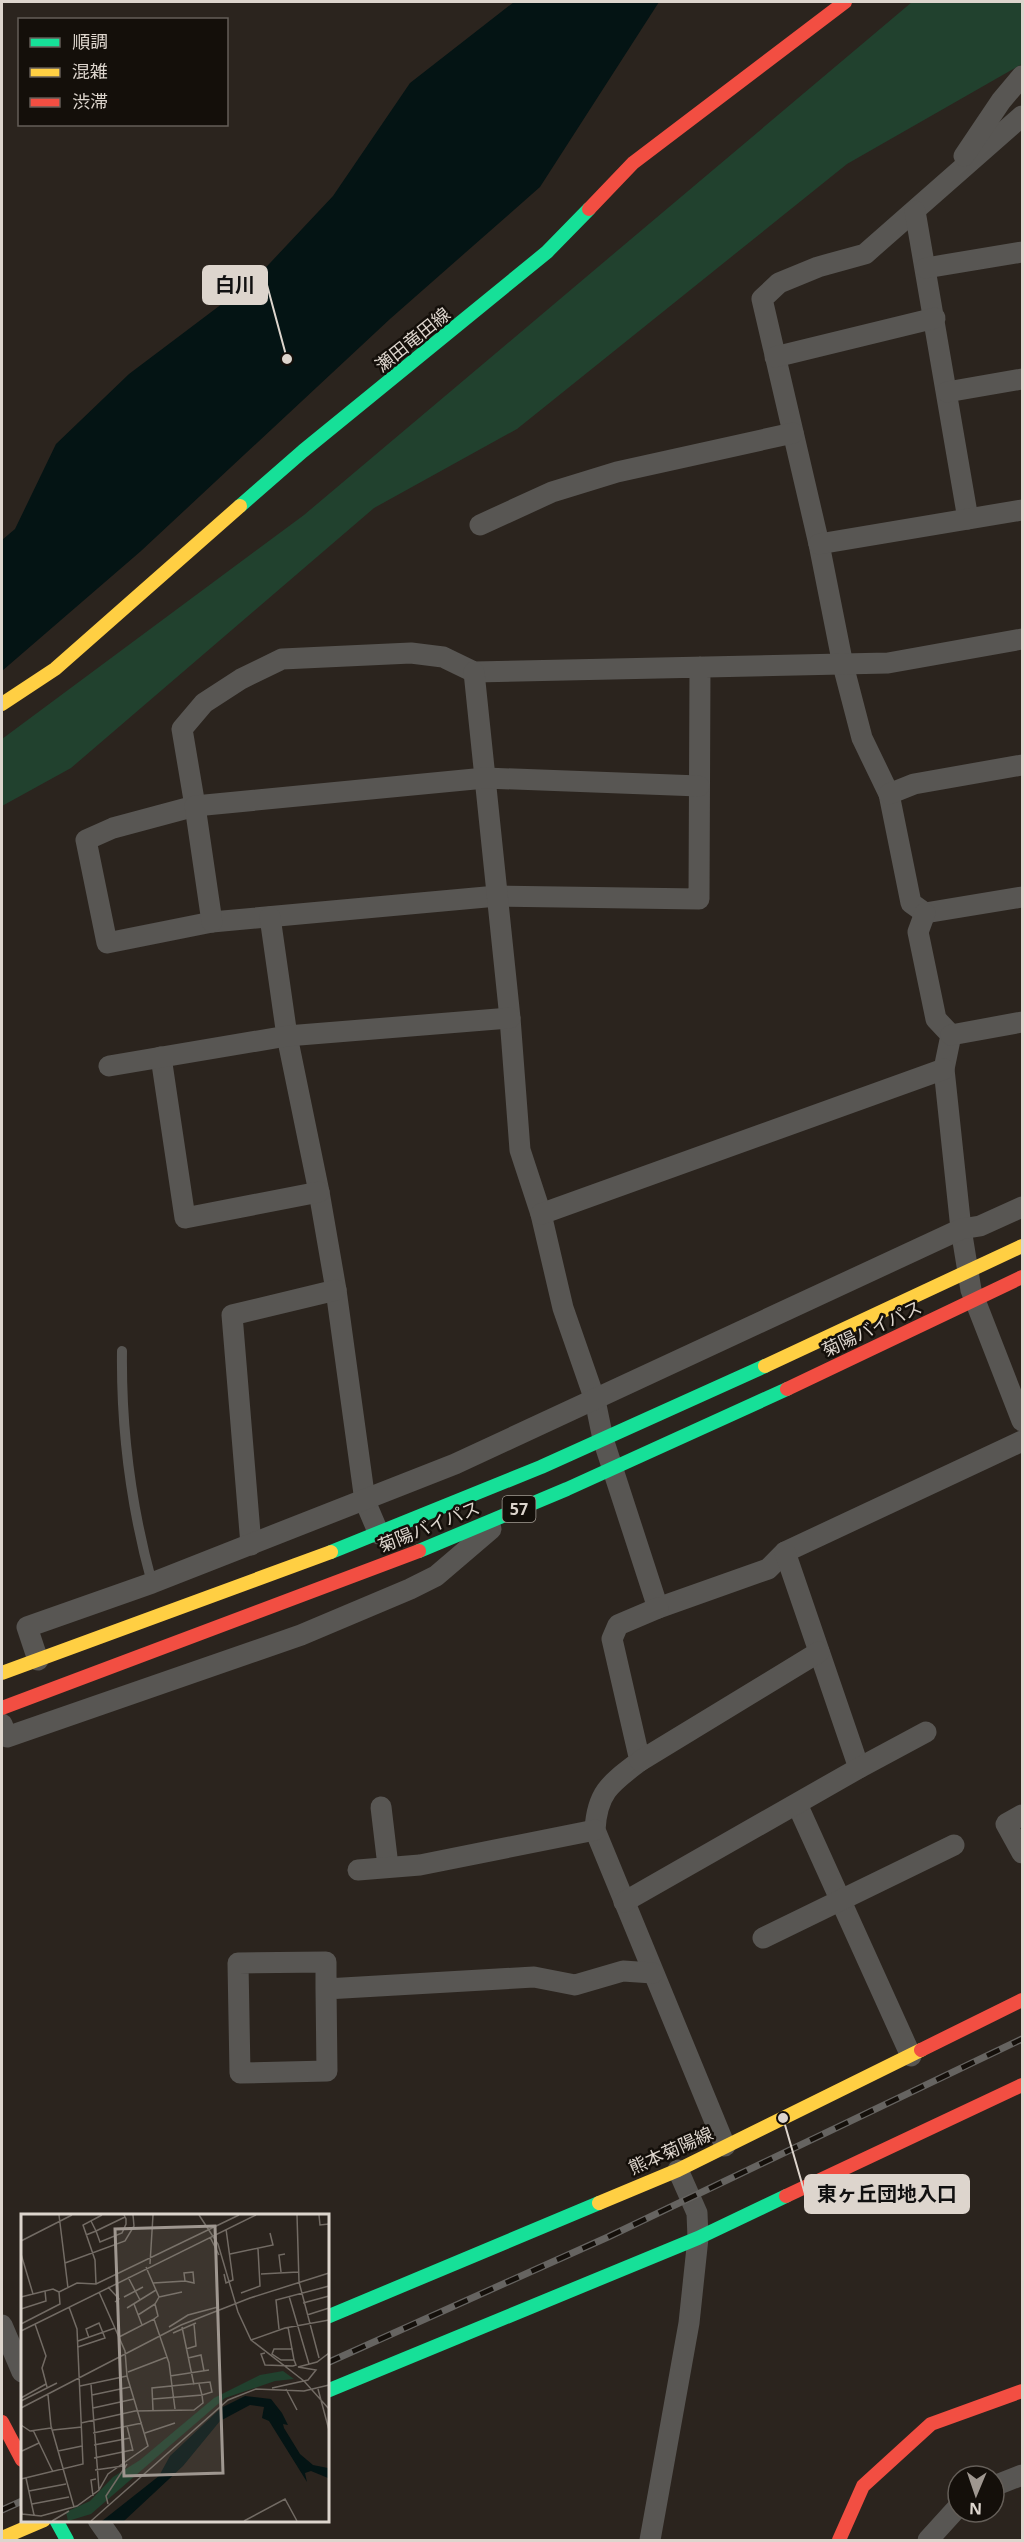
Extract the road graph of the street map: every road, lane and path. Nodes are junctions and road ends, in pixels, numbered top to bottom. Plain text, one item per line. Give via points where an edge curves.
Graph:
1 (844, 2) edge
2 (1023, 76) edge
3 (1023, 116) edge
4 (949, 179) junction
5 (915, 211) junction
6 (1023, 252) edge
7 (926, 268) junction
8 (935, 318) junction
9 (775, 357) junction
10 (1023, 379) edge
11 (947, 392) junction
12 (793, 433) junction
13 (1023, 510) edge
14 (968, 519) junction
15 (480, 525) dead end
16 (819, 543) junction
17 (1023, 639) edge
18 (843, 664) junction
19 (700, 667) junction
20 (474, 672) junction
21 (2, 704) edge
22 (1023, 765) edge
23 (485, 778) junction
24 (699, 786) junction
25 (889, 794) junction
26 (195, 806) junction
27 (497, 896) junction
28 (1023, 897) edge
29 (925, 913) junction
30 (270, 917) junction
31 (212, 922) junction
32 (510, 1018) junction
33 (1023, 1022) edge
34 (951, 1035) junction
35 (287, 1036) junction
36 (161, 1057) junction
37 (109, 1066) dead end
38 (944, 1069) junction
39 (319, 1192) junction
40 (1023, 1207) edge
41 (541, 1214) junction
42 (961, 1229) junction
43 (1023, 1246) edge
44 (968, 1272) junction
45 (1023, 1277) edge
46 (336, 1290) junction
47 (975, 1300) junction
48 (122, 1351) dead end
49 (595, 1400) junction
50 (1023, 1421) edge
51 (603, 1439) junction
52 (1023, 1441) edge
53 (612, 1467) junction
54 (364, 1501) junction
55 (504, 1516) junction
56 (379, 1534) junction
57 (251, 1545) junction
58 (785, 1552) junction
59 (152, 1583) junction
60 (290, 1603) junction
61 (658, 1608) junction
62 (301, 1635) junction
63 (819, 1652) junction
64 (38, 1660) junction
65 (2, 1673) edge
66 (2, 1708) edge
67 (926, 1732) dead end
68 (3, 1734) edge
69 (640, 1761) junction
70 (859, 1768) junction
71 (797, 1804) junction
72 (381, 1807) dead end
73 (1023, 1815) edge
74 (595, 1830) junction
75 (954, 1845) dead end
76 (1023, 1853) edge
77 (388, 1866) junction
78 (358, 1870) dead end
79 (840, 1900) junction
80 (624, 1902) junction
81 (763, 1938) dead end
82 (653, 1973) junction
83 (327, 1989) junction
84 (1023, 2000) edge
85 (911, 2056) junction
86 (1023, 2085) edge
87 (725, 2146) junction
88 (678, 2169) junction
89 (698, 2238) junction
90 (328, 2317) edge
91 (2, 2325) edge
92 (21, 2370) edge
93 (328, 2391) edge
94 (1023, 2391) edge
95 (2, 2422) edge
96 (21, 2448) edge
97 (2, 2457) edge
98 (21, 2458) edge
99 (1023, 2475) edge
100 (1006, 2481) edge
101 (57, 2521) edge
102 (100, 2521) edge
103 (946, 2521) edge
104 (35, 2529) edge
105 (2, 2538) edge
106 (67, 2541) edge
107 (112, 2541) edge
108 (650, 2541) edge
109 (839, 2541) edge
110 (928, 2541) edge

1 - 21 main road, 瀬田竜田線 via 633,163 547,252 303,451 55,669
2 - 4 street via 1001,101
3 - 4 street
4 - 5 street
5 - 7 street
5 - 9 street via 865,254 779,283 762,299
6 - 7 street
7 - 8 street
8 - 9 street
8 - 11 street
9 - 12 street
10 - 11 street
11 - 14 street
12 - 15 street via 617,472 552,492
12 - 16 street
13 - 14 street
14 - 16 street
16 - 18 street
17 - 18 street via 888,663
18 - 19 street
18 - 25 street via 862,738
19 - 20 street
19 - 24 street
20 - 23 street
20 - 26 street via 443,657 411,653 282,659 204,703 182,729
22 - 25 street via 914,784
23 - 24 street
23 - 26 street
23 - 27 street
24 - 27 street via 699,899
25 - 29 street via 911,903
26 - 31 street
26 - 31 street via 113,828 86,840 106,943
27 - 30 street
27 - 32 street
28 - 29 street
29 - 34 street via 918,932 936,1019
30 - 31 street
30 - 35 street
32 - 35 street
32 - 41 street via 520,1150
33 - 34 street
34 - 38 street
35 - 36 street
35 - 39 street
36 - 37 street
36 - 39 street via 185,1218
38 - 41 street
38 - 42 street
39 - 46 street
40 - 42 street via 980,1226
41 - 49 street via 563,1308
42 - 44 street
42 - 49 street
43 - 44 main road, 菊陽バイパス / 57
44 - 47 street
44 - 51 main road, 菊陽バイパス / 57 via 711,1393
45 - 47 main road, 菊陽バイパス / 57
46 - 54 street
46 - 57 street via 232,1315
47 - 50 street
47 - 53 main road, 菊陽バイパス / 57 via 718,1422
48 - 59 lane via 122,1408 138,1534
49 - 51 street
49 - 54 street
51 - 53 street
51 - 56 main road, 菊陽バイパス / 57
52 - 58 street
53 - 55 main road, 菊陽バイパス / 57
53 - 61 street
54 - 56 street
54 - 57 street
55 - 60 main road, 菊陽バイパス / 57
55 - 62 street via 436,1576
56 - 64 main road, 菊陽バイパス / 57
57 - 59 street
58 - 61 street via 768,1569
58 - 63 street
59 - 64 street via 27,1628
60 - 62 street
60 - 66 main road, 菊陽バイパス / 57
61 - 69 street via 618,1625 612,1639
62 - 68 street
63 - 69 street
63 - 70 street
64 - 65 main road, 菊陽バイパス / 57
67 - 70 street
69 - 74 street via 612,1782 601,1796
70 - 71 street
71 - 79 street
71 - 80 street
72 - 77 street
73 - 76 street via 1006,1824
74 - 77 street via 420,1865
74 - 80 street
75 - 79 street
77 - 78 street
79 - 81 street
79 - 85 street
80 - 82 street
82 - 83 street via 623,1971 575,1985 534,1977
82 - 87 street
83 - 83 street via 326,1962 237,1963 240,2073 327,2071
84 - 85 main road, 熊本菊陽線
85 - 87 main road, 熊本菊陽線
86 - 89 main road
87 - 88 main road, 熊本菊陽線
88 - 89 street via 697,2213
88 - 90 main road, 熊本菊陽線
89 - 93 main road
89 - 108 street via 689,2324
91 - 92 street
94 - 109 main road via 931,2424 863,2486
95 - 98 main road, bridge
96 - 97 main road
99 - 100 street
101 - 106 main road
102 - 107 street
103 - 110 street
104 - 105 main road

